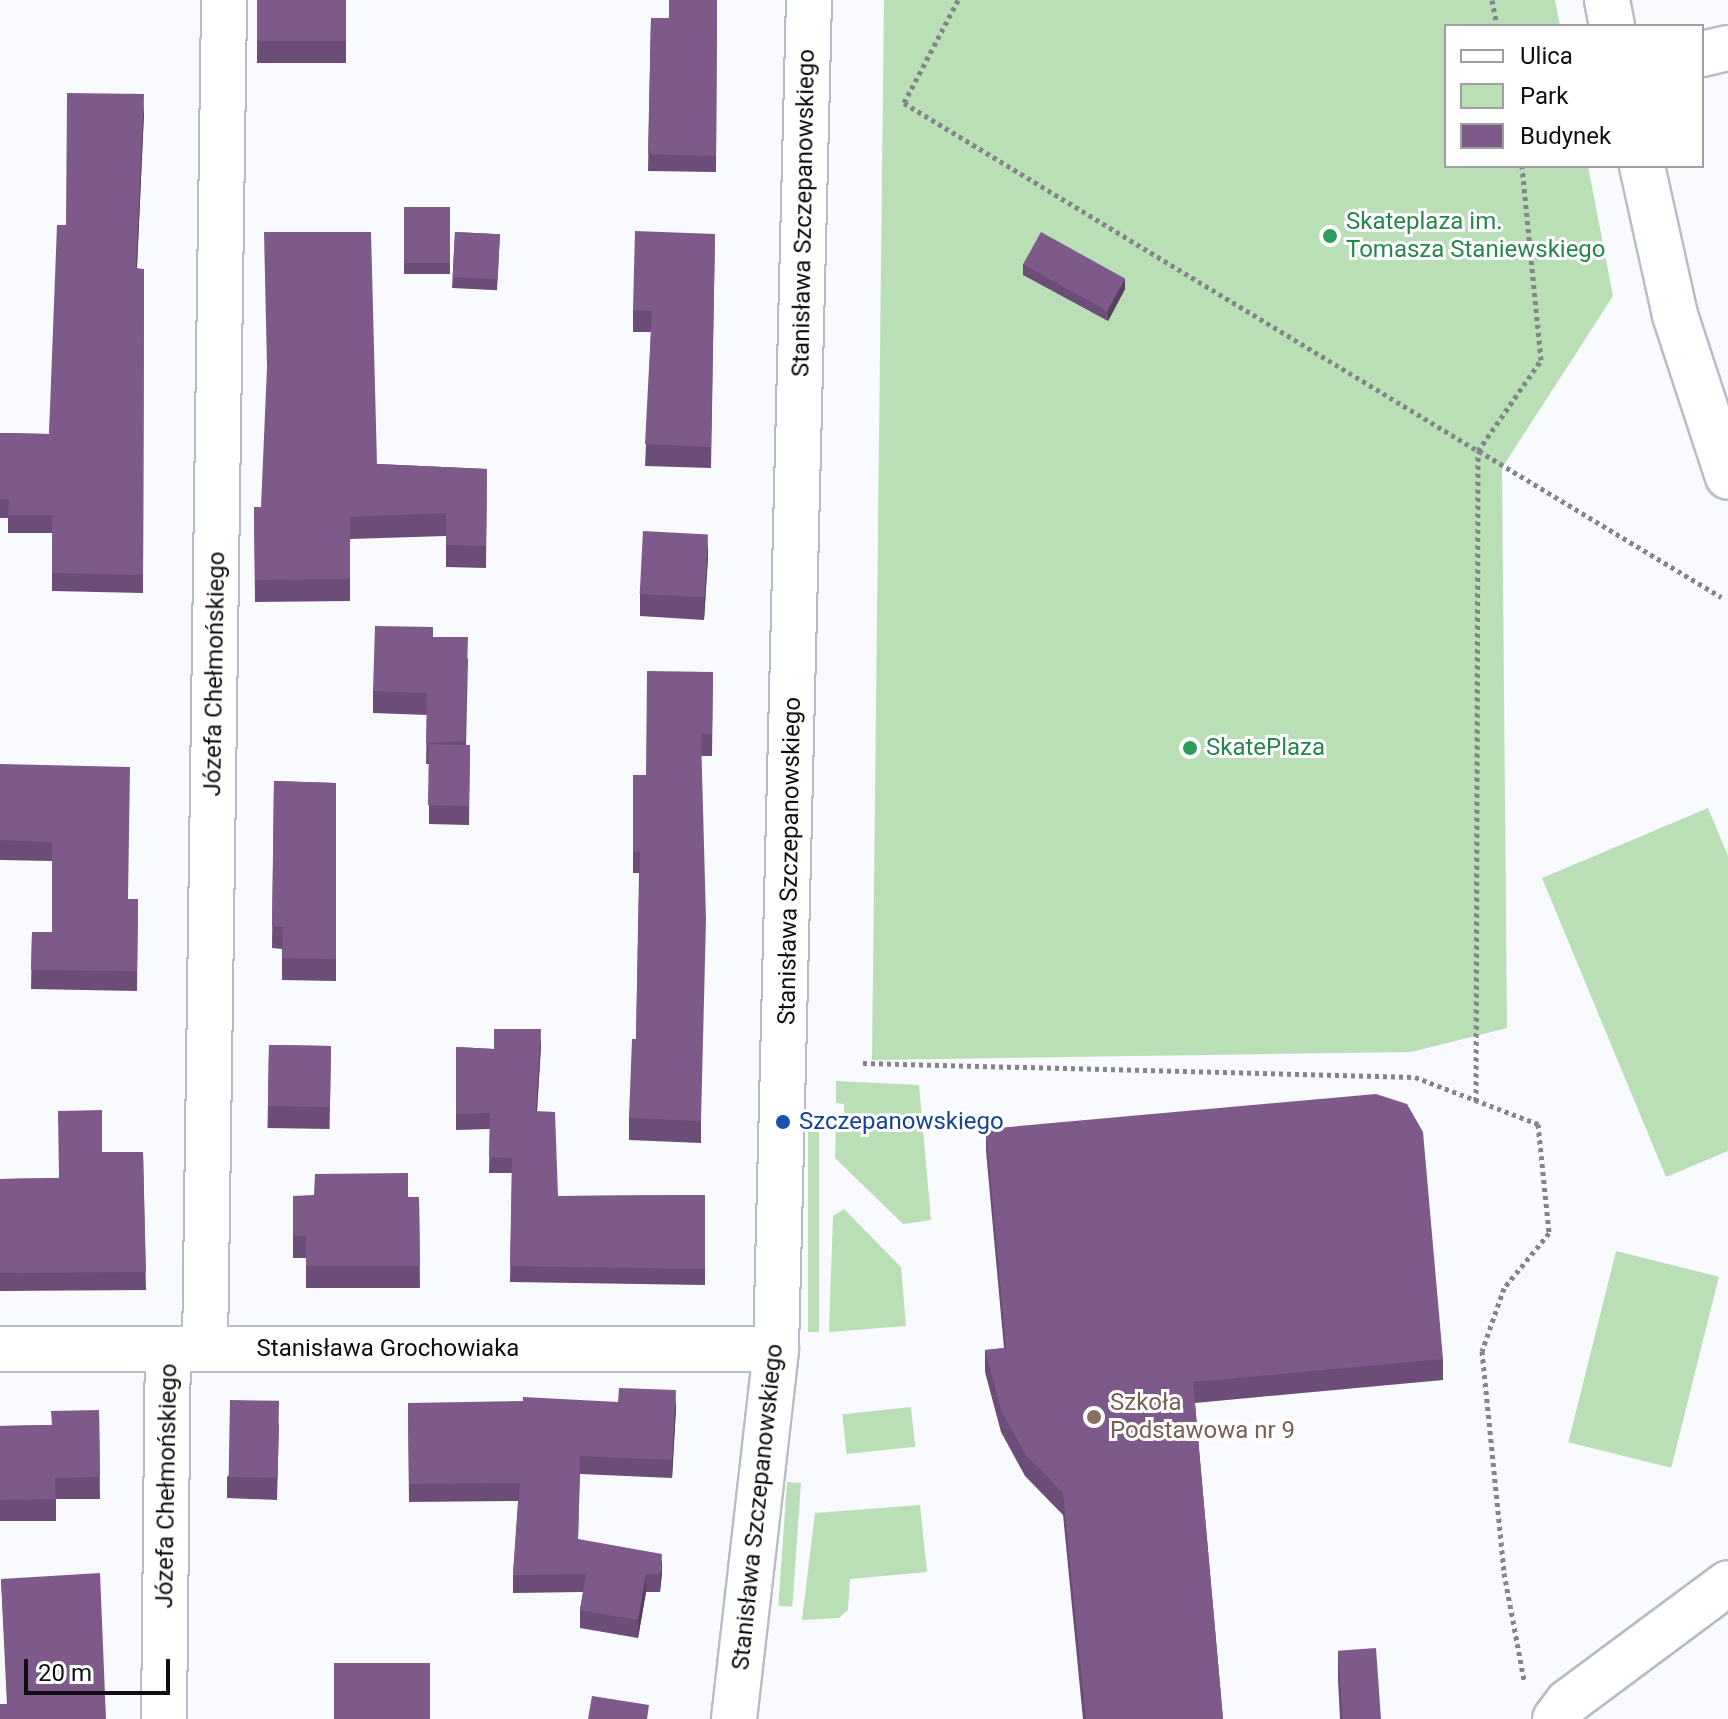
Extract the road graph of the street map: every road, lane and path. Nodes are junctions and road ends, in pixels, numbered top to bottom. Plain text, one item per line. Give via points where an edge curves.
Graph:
1 (224, 0) edge
2 (809, 0) edge
3 (958, 0) edge
4 (1492, 0) edge
5 (1607, 0) edge
6 (1497, 24) edge
7 (1612, 24) edge
8 (1728, 48) edge
9 (1704, 54) edge
10 (1522, 168) edge
11 (1642, 168) edge
12 (1478, 451) junction
13 (1728, 477) edge
14 (1721, 597) dead end
15 (863, 1063) dead end
16 (1476, 1101) junction
17 (0, 1349) edge
18 (186, 1349) junction
19 (776, 1349) junction
20 (1728, 1583) edge
21 (1540, 1704) edge
22 (164, 1719) edge
23 (734, 1719) edge

1 - 18 street, Józefa Chełmońskiego
2 - 19 street, Stanisława Szczepanowskiego
3 - 12 path via 904,103
4 - 6 path
5 - 7 street
8 - 9 street
10 - 12 path via 1541,360
11 - 13 street via 1675,315
12 - 14 path
12 - 16 path
15 - 16 path via 1415,1077
16 - 21 path via 1538,1124 1549,1233 1504,1288 1482,1351 1504,1573
17 - 18 street, Stanisława Grochowiaka
18 - 19 street, Stanisława Grochowiaka
18 - 22 street, Józefa Chełmońskiego
19 - 23 street, Stanisława Szczepanowskiego
20 - 21 street via 1568,1702

